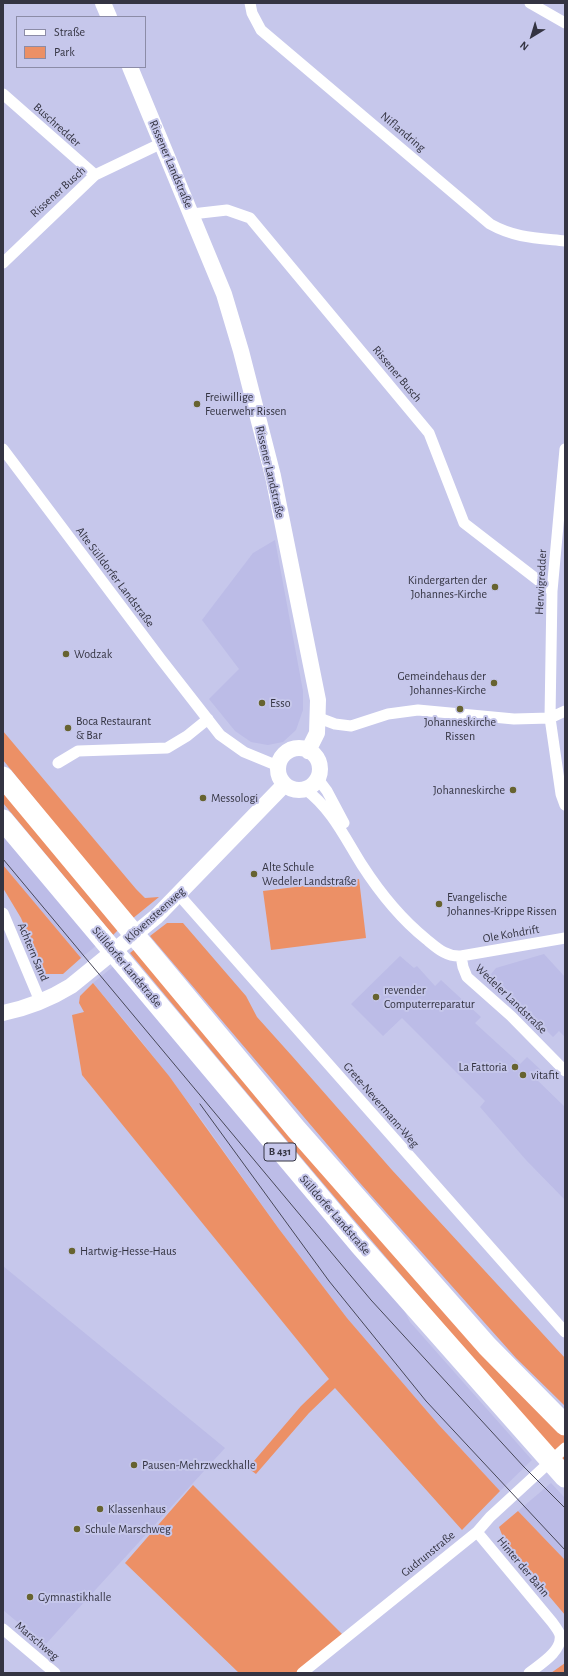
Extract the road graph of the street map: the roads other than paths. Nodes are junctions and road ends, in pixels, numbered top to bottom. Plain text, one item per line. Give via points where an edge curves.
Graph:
1 (103, 3) edge
2 (250, 3) edge
3 (530, 3) edge
4 (109, 16) edge
5 (565, 23) edge
6 (130, 68) edge
7 (3, 94) edge
8 (162, 143) junction
9 (94, 175) junction
10 (192, 214) junction
11 (565, 241) edge
12 (3, 263) edge
13 (3, 449) edge
14 (565, 449) edge
15 (552, 591) junction
16 (565, 711) edge
17 (318, 718) junction
18 (550, 718) junction
19 (208, 719) junction
20 (308, 750) junction
21 (58, 762) dead end
22 (278, 766) junction
23 (3, 777) edge
24 (318, 779) junction
25 (284, 785) junction
26 (306, 789) junction
27 (565, 805) edge
28 (3, 820) edge
29 (350, 843) junction
30 (179, 895) junction
31 (3, 913) edge
32 (565, 938) edge
33 (461, 956) junction
34 (40, 1002) junction
35 (3, 1013) edge
36 (565, 1071) edge
37 (565, 1332) edge
38 (565, 1425) edge
39 (565, 1448) edge
40 (565, 1477) edge
41 (477, 1532) junction
42 (3, 1629) edge
43 (55, 1673) edge
44 (302, 1673) edge
45 (529, 1673) edge

1 - 4 street
2 - 11 street, Niflandring via 261,30 490,224 519,236
3 - 5 street
6 - 8 street, Rissener Landstraße
7 - 9 street, Buschredder
8 - 9 street, Rissener Busch
8 - 10 street, Rissener Landstraße
9 - 12 street, Rissener Busch
10 - 15 street, Rissener Busch via 227,210 250,218 429,433 464,523
10 - 17 street, Rissener Landstraße via 224,294 264,440 316,693
13 - 19 street, Alte Sülldorfer Landstraße
14 - 15 street, Herwigredder
15 - 18 street, Herwigredder
16 - 18 street
17 - 18 street via 351,726 388,714 418,710 514,719
17 - 20 street, Rissener Landstraße via 317,733
18 - 27 street, Herwigredder via 561,794
19 - 21 street via 167,748 78,751
19 - 22 street, Alte Sülldorfer Landstraße via 220,735 231,744
20 - 22 street via 301,748 286,752 280,758
20 - 24 street via 318,760
22 - 25 street via 279,776
23 - 38 highway, B 431 via 296,1129 487,1346
24 - 26 street
24 - 29 street via 340,814
25 - 26 street via 298,790
25 - 30 street, Klövensteenweg
26 - 29 street via 324,805
28 - 40 highway, Sülldorfer Landstraße / B 431 via 354,1238
29 - 33 street via 380,892 408,924 443,952
30 - 34 street, Klövensteenweg via 70,986
30 - 37 street, Grete-Nevermann-Weg
31 - 34 street, Achtern Sand
32 - 33 street, Ole Kohdrift
33 - 36 street, Wedeler Landstraße via 467,977
34 - 35 street, Klövensteenweg
39 - 41 street, Gudrunstraße
41 - 44 street, Gudrunstraße
41 - 45 street, Hinter der Bahn via 559,1632 560,1639 551,1655
42 - 43 street, Marschweg

